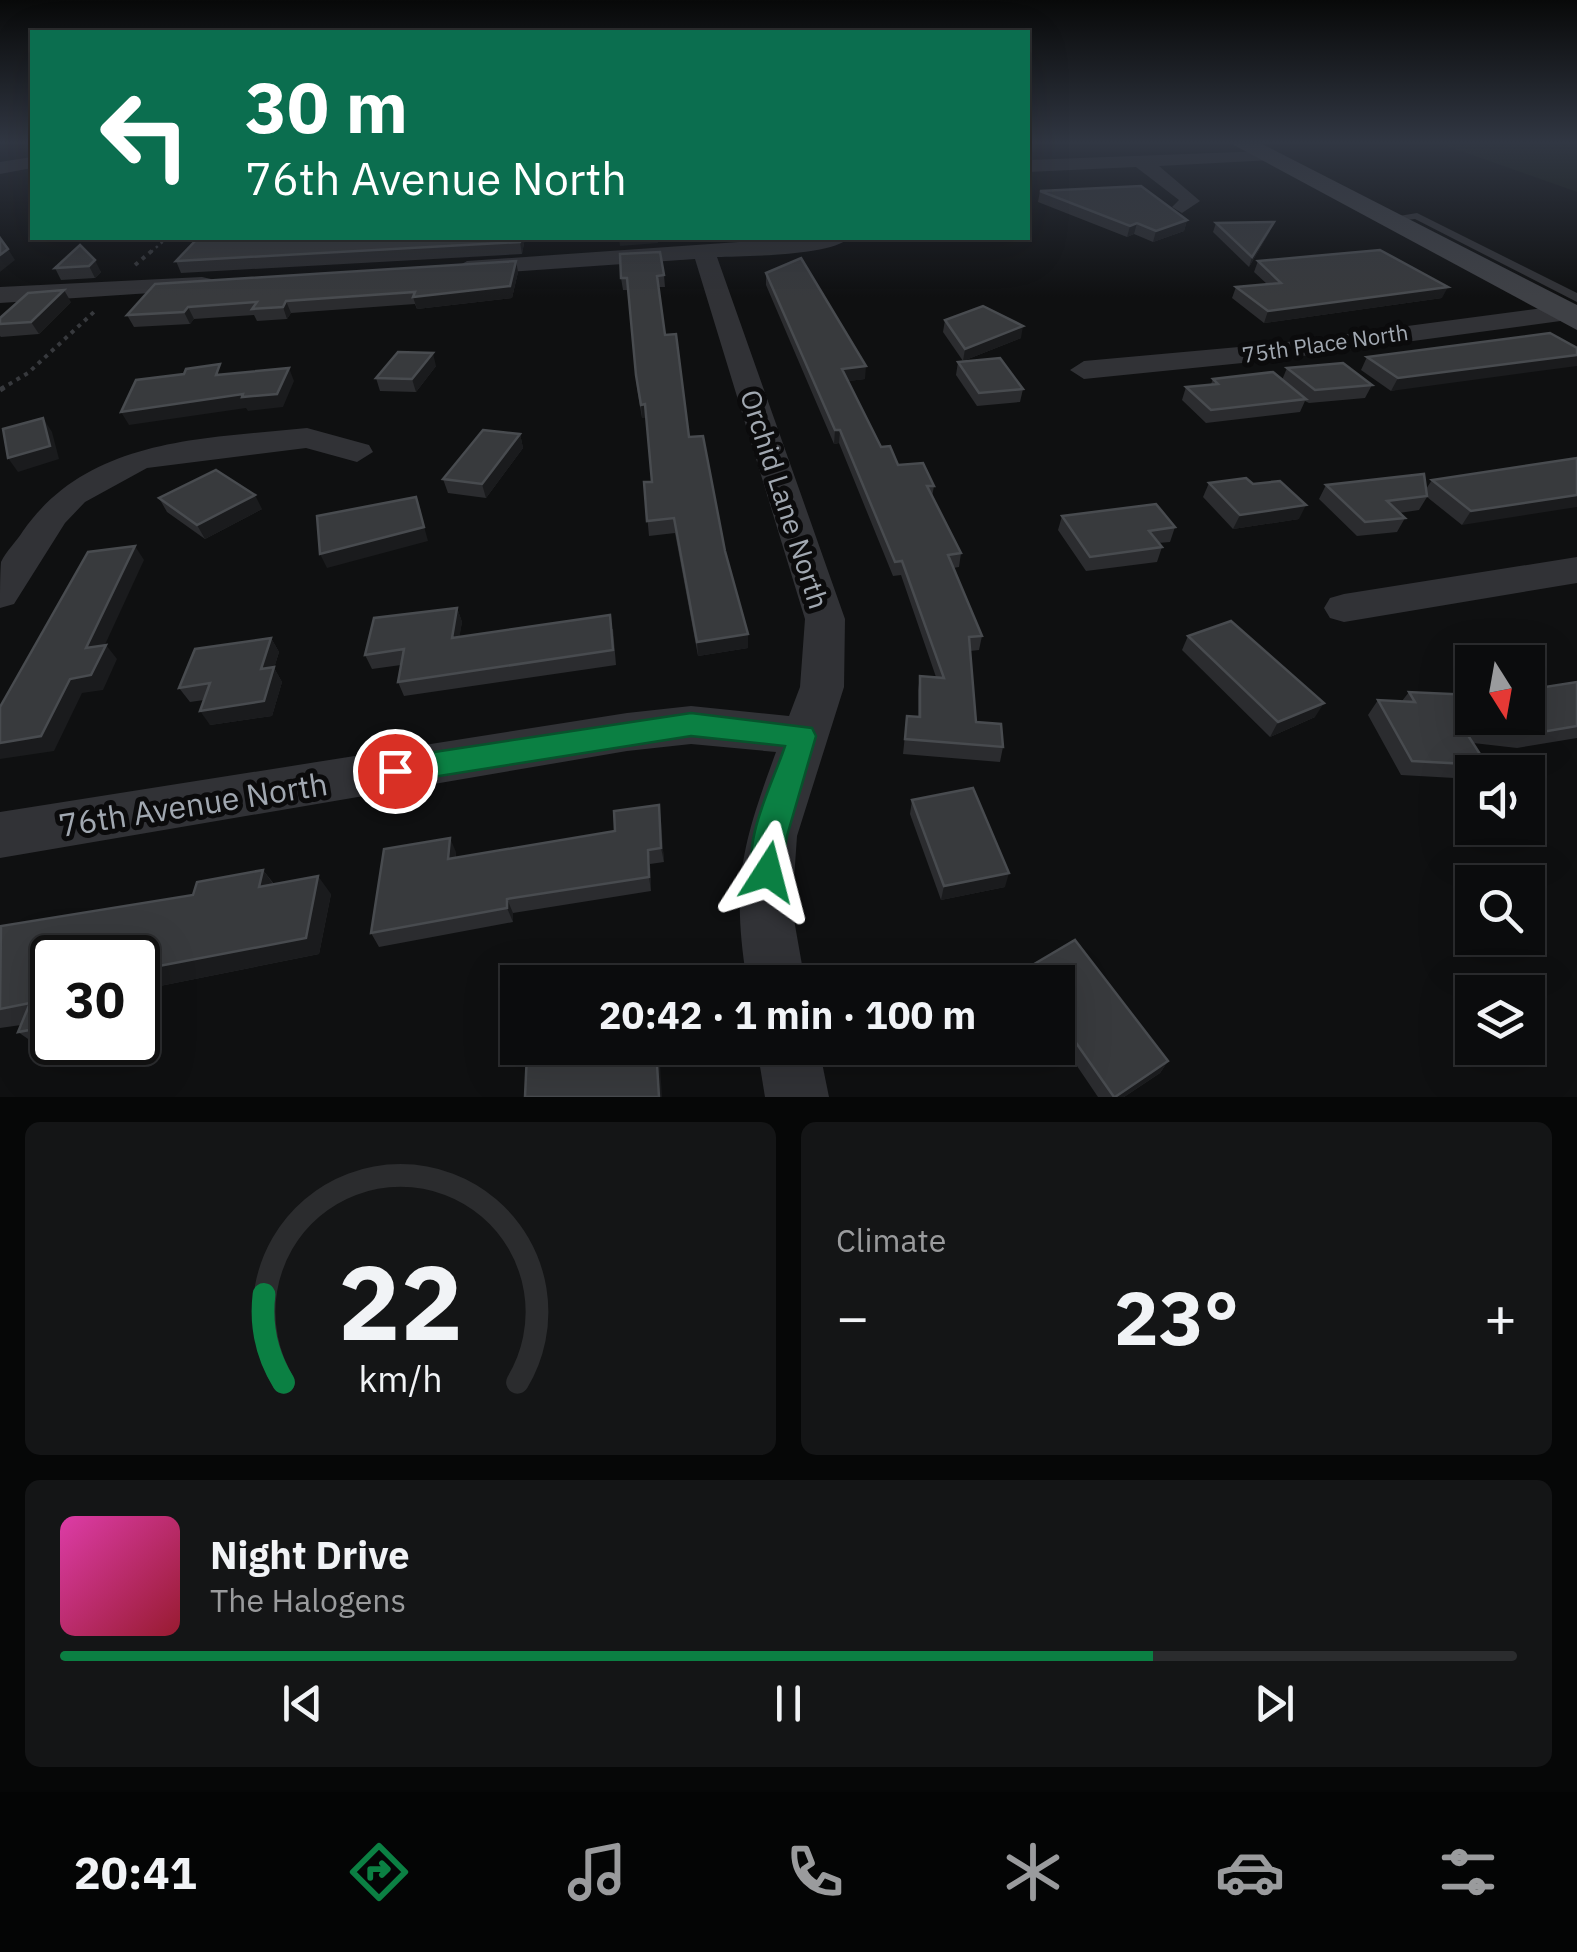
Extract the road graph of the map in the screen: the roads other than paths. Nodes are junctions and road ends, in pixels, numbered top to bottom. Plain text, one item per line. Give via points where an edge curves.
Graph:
1 (1186, 195) edge
2 (1341, 195) edge
3 (1182, 208) dead end
4 (819, 240) edge
5 (704, 252) junction
6 (443, 269) edge
7 (227, 282) edge
8 (0, 295) edge
9 (1573, 310) edge
10 (1084, 370) dead end
11 (358, 452) dead end
12 (1577, 570) edge
13 (0, 594) edge
14 (1344, 608) dead end
15 (802, 736) junction
16 (0, 835) edge
17 (773, 965) edge
18 (791, 1065) edge
19 (798, 1097) edge

1 - 3 street
2 - 9 street
4 - 5 street
5 - 6 street
5 - 15 street, Orchid Lane North via 825,619 822,687
7 - 8 street
9 - 10 street, 75th Place North via 1272,352
11 - 13 street via 307,438 135,461 73,494
12 - 14 street
15 - 16 street, 76th Avenue North via 691,725 627,732
15 - 17 street, Orchid Lane North via 771,836 764,908
18 - 19 street

